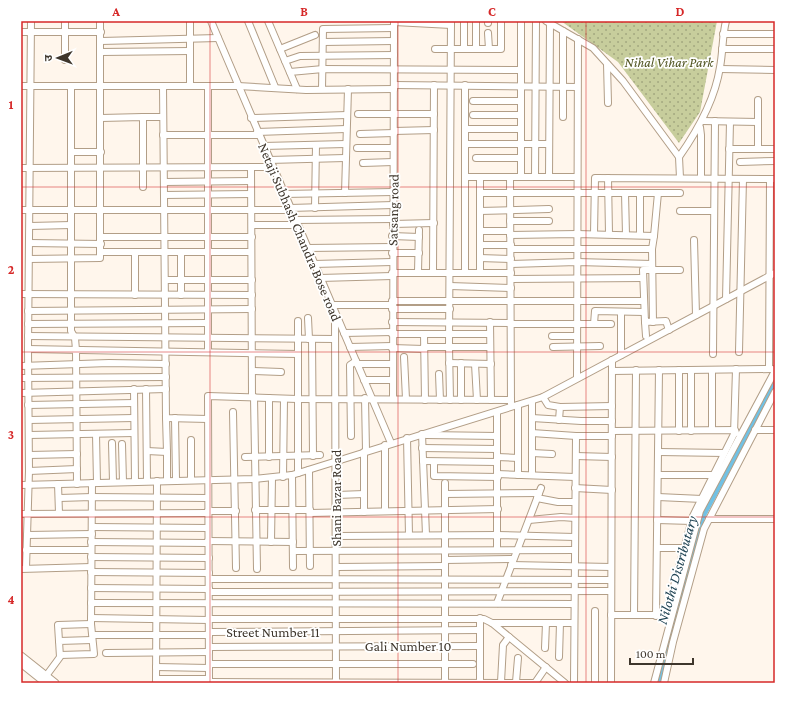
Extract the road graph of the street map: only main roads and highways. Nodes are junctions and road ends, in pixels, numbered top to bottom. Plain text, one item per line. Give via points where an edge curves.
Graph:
1 (21, 656) edge
2 (21, 663) edge
3 (46, 679) edge
4 (55, 683) edge

1 - 3 main road
2 - 3 main road
3 - 4 main road

